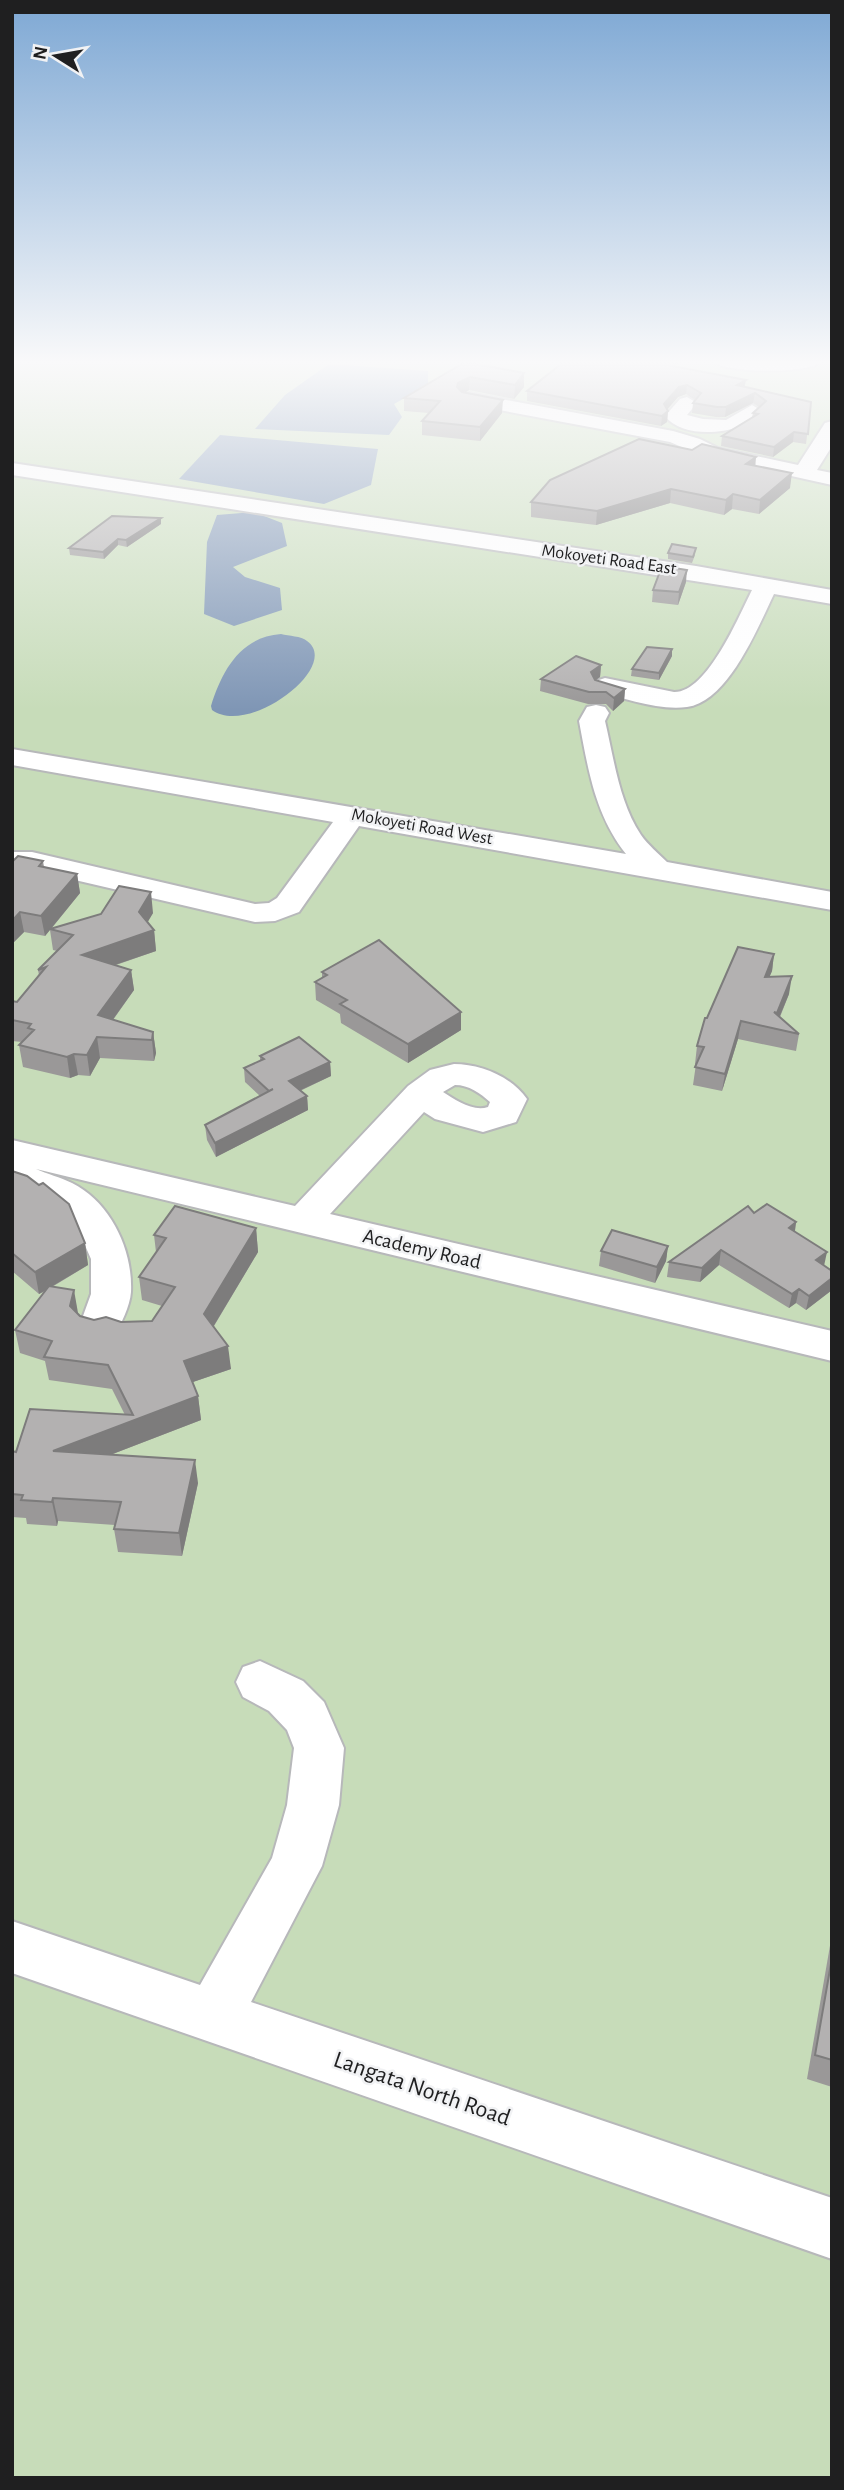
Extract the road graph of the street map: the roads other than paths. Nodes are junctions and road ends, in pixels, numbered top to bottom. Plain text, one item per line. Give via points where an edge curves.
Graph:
1 (65, 477) edge
2 (480, 520) dead end
3 (558, 530) junction
4 (585, 534) dead end
5 (542, 551) junction
6 (766, 586) junction
7 (832, 597) edge
8 (605, 686) edge
9 (596, 713) dead end
10 (12, 757) edge
11 (354, 815) junction
12 (12, 861) edge
13 (656, 867) junction
14 (832, 901) edge
15 (420, 1094) dead end
16 (12, 1152) edge
17 (12, 1174) edge
18 (303, 1221) junction
19 (99, 1326) edge
20 (832, 1346) edge
21 (260, 1682) dead end
22 (12, 1947) edge
23 (213, 2017) junction
24 (832, 2229) edge

1 - 5 street, Mokoyeti Road East
2 - 3 street
3 - 4 street
3 - 5 street
5 - 6 street, Mokoyeti Road East
6 - 7 street, Mokoyeti Road East
6 - 8 street via 725,664 695,698 681,700
9 - 13 street via 592,721 611,803 624,832 643,858
10 - 11 street, Mokoyeti Road West
11 - 12 street via 288,905 275,912 255,913 32,861
11 - 13 street, Mokoyeti Road West
13 - 14 street, Mokoyeti Road West
15 - 18 street
16 - 18 street, Academy Road
17 - 19 street via 60,1192 92,1217 110,1259 111,1294
18 - 20 street, Academy Road
21 - 23 street via 286,1696 307,1717 319,1748 313,1805 296,1866
22 - 23 street, Langata North Road
23 - 24 street, Langata North Road

